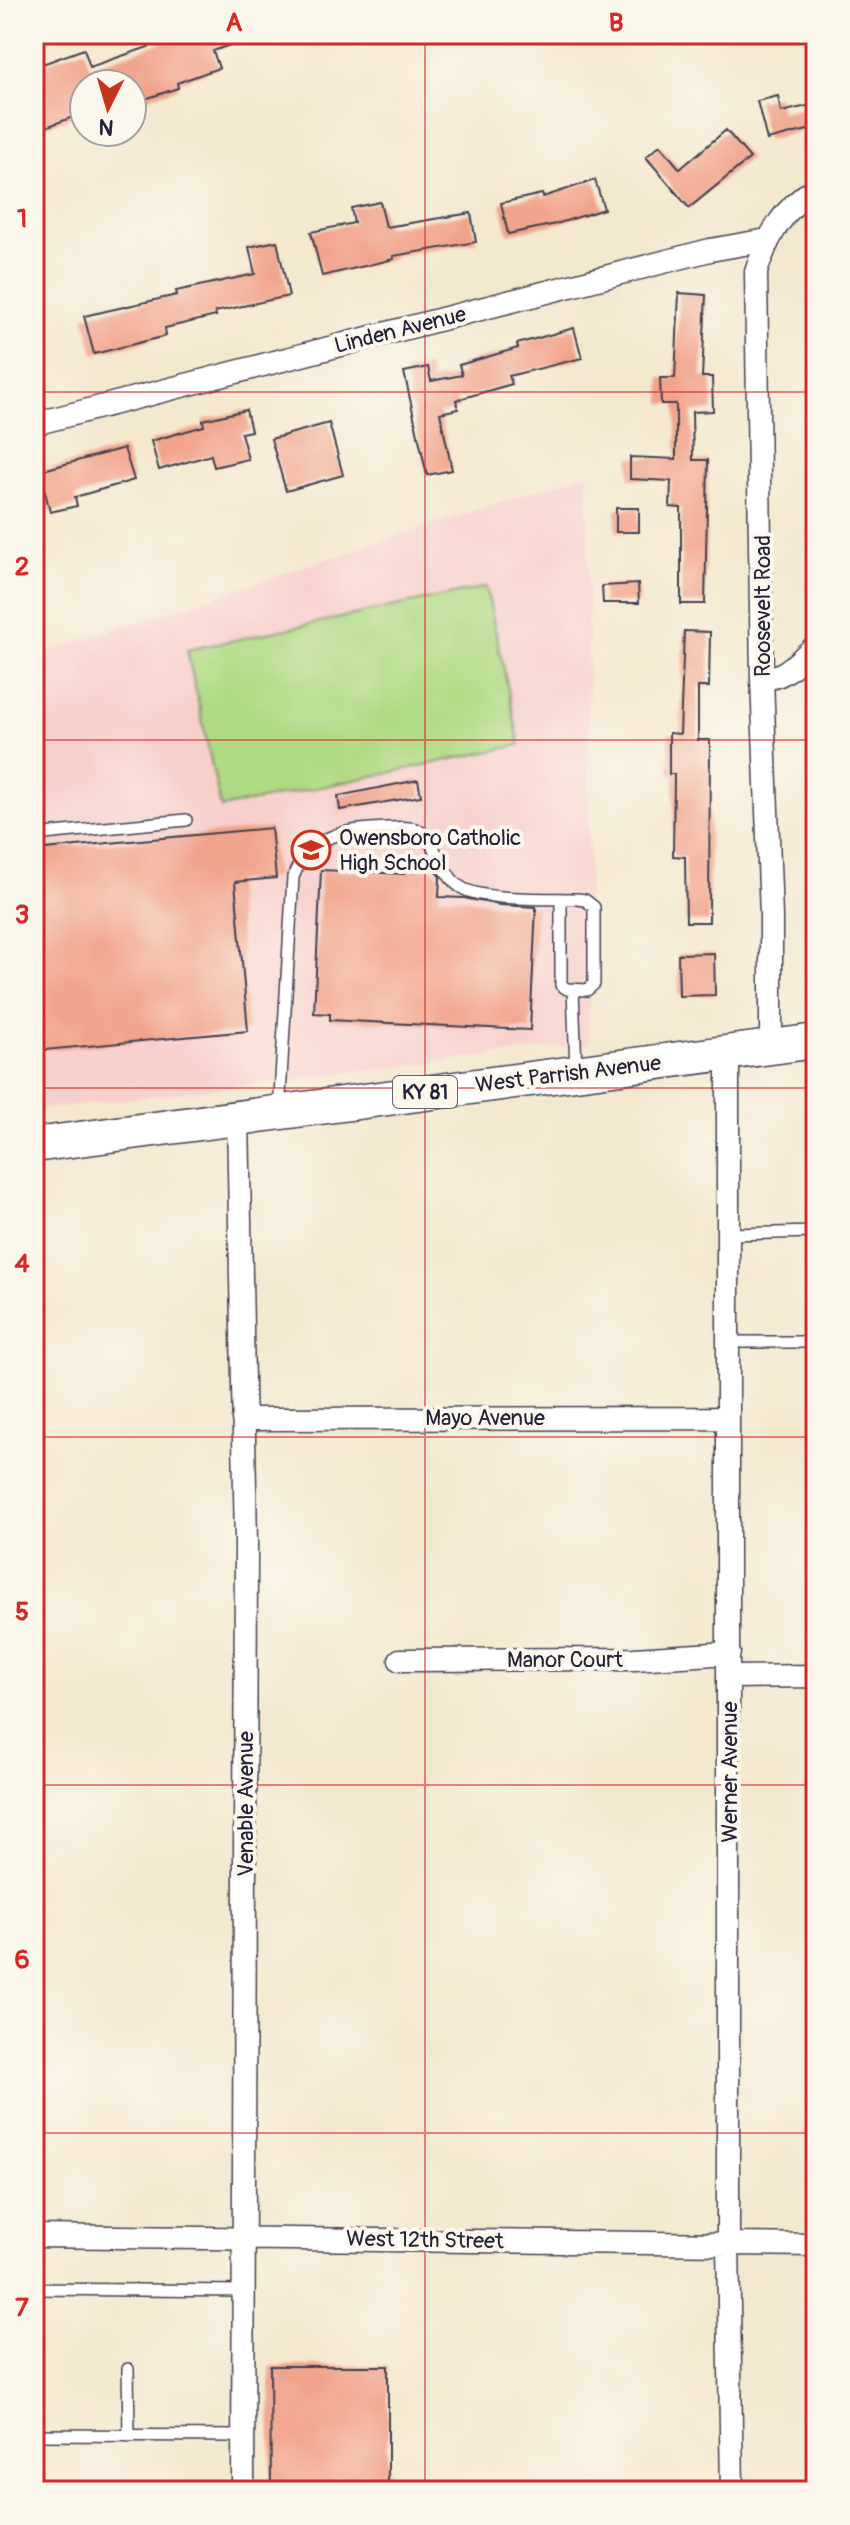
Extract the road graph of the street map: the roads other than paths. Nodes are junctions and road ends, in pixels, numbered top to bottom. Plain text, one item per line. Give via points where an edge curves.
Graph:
1 (816, 188) edge
2 (767, 240) junction
3 (34, 424) edge
4 (816, 646) edge
5 (762, 679) junction
6 (186, 820) dead end
7 (34, 835) edge
8 (561, 899) junction
9 (573, 989) junction
10 (816, 1041) edge
11 (771, 1047) junction
12 (728, 1052) junction
13 (576, 1072) junction
14 (282, 1110) junction
15 (238, 1116) junction
16 (34, 1145) edge
17 (816, 1232) edge
18 (728, 1234) junction
19 (727, 1342) junction
20 (816, 1342) edge
21 (727, 1418) junction
22 (243, 1419) junction
23 (729, 1653) junction
24 (400, 1660) dead end
25 (816, 1676) edge
26 (729, 1677) junction
27 (34, 2236) edge
28 (244, 2237) junction
29 (728, 2242) junction
30 (816, 2245) edge
31 (244, 2291) junction
32 (128, 2369) dead end
33 (34, 2435) edge
34 (129, 2436) junction
35 (243, 2436) junction
36 (243, 2491) edge
37 (732, 2491) edge

1 - 2 street, Roosevelt Road via 792,206
2 - 3 street, Linden Avenue via 695,253
2 - 5 street, Roosevelt Road via 756,272
4 - 5 street via 786,674
5 - 11 street, Roosevelt Road
6 - 7 lane
8 - 9 lane via 560,980 564,988
8 - 9 lane via 585,900 594,907 594,984 587,990
8 - 14 lane via 485,895 460,888 424,835 409,828 351,830 307,851 293,877
9 - 13 lane
10 - 11 main road, West Parrish Avenue / KY 81
11 - 12 main road, West Parrish Avenue / KY 81
12 - 13 main road, West Parrish Avenue / KY 81
12 - 18 street, Werner Avenue
13 - 14 main road, West Parrish Avenue / KY 81
14 - 15 main road, West Parrish Avenue / KY 81
15 - 16 main road, West Parrish Avenue / KY 81
15 - 22 street, Venable Avenue
17 - 18 lane
18 - 19 street, Werner Avenue
19 - 20 lane
19 - 21 street, Werner Avenue
21 - 22 street, Mayo Avenue
21 - 23 street, Werner Avenue
22 - 28 street, Venable Avenue
23 - 24 street, Manor Court
23 - 26 street, Werner Avenue
25 - 26 street
26 - 29 street, Werner Avenue
27 - 28 street, West 12th Street
27 - 31 lane via 35,2289
28 - 29 street, West 12th Street
28 - 31 street, Venable Avenue
29 - 30 street, West 12th Street
29 - 37 street, Werner Avenue
31 - 35 street, Venable Avenue
32 - 34 lane
33 - 34 lane
34 - 35 lane
35 - 36 street, Venable Avenue

